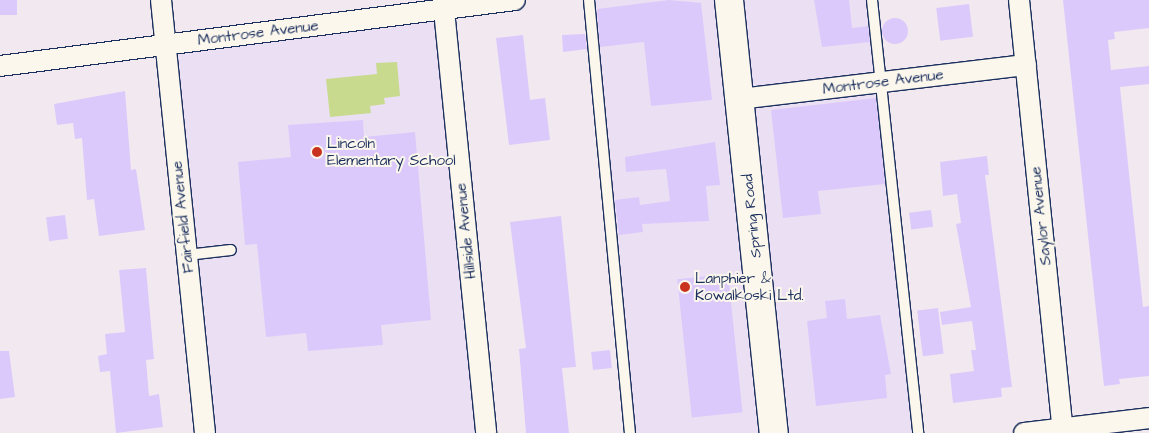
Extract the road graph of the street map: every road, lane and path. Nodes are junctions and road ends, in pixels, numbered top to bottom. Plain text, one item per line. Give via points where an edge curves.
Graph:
1 (161, 0) edge
2 (515, 0) edge
3 (590, 0) edge
4 (729, 0) edge
5 (872, 0) edge
6 (1019, 0) edge
7 (443, 4) edge
8 (166, 45) junction
9 (1026, 65) junction
10 (0, 66) edge
11 (880, 82) junction
12 (740, 99) junction
13 (231, 250) dead end
14 (187, 255) junction
15 (1149, 418) edge
16 (1063, 431) edge
17 (205, 433) edge
18 (486, 433) edge
19 (630, 433) edge
20 (774, 433) edge
21 (918, 433) edge
22 (1024, 433) edge

1 - 8 street, Fairfield Avenue
2 - 7 street, Montrose Avenue
3 - 19 lane
4 - 12 street, Spring Road
5 - 11 lane
6 - 9 street, Saylor Avenue
7 - 8 street, Montrose Avenue
7 - 18 street, Hillside Avenue
8 - 10 street, Montrose Avenue
8 - 14 street, Fairfield Avenue
9 - 11 street, Montrose Avenue
9 - 16 street, Saylor Avenue
11 - 12 street, Montrose Avenue
11 - 21 lane
12 - 20 street, Spring Road
13 - 14 lane
14 - 17 street, Fairfield Avenue
15 - 16 street
16 - 22 street

